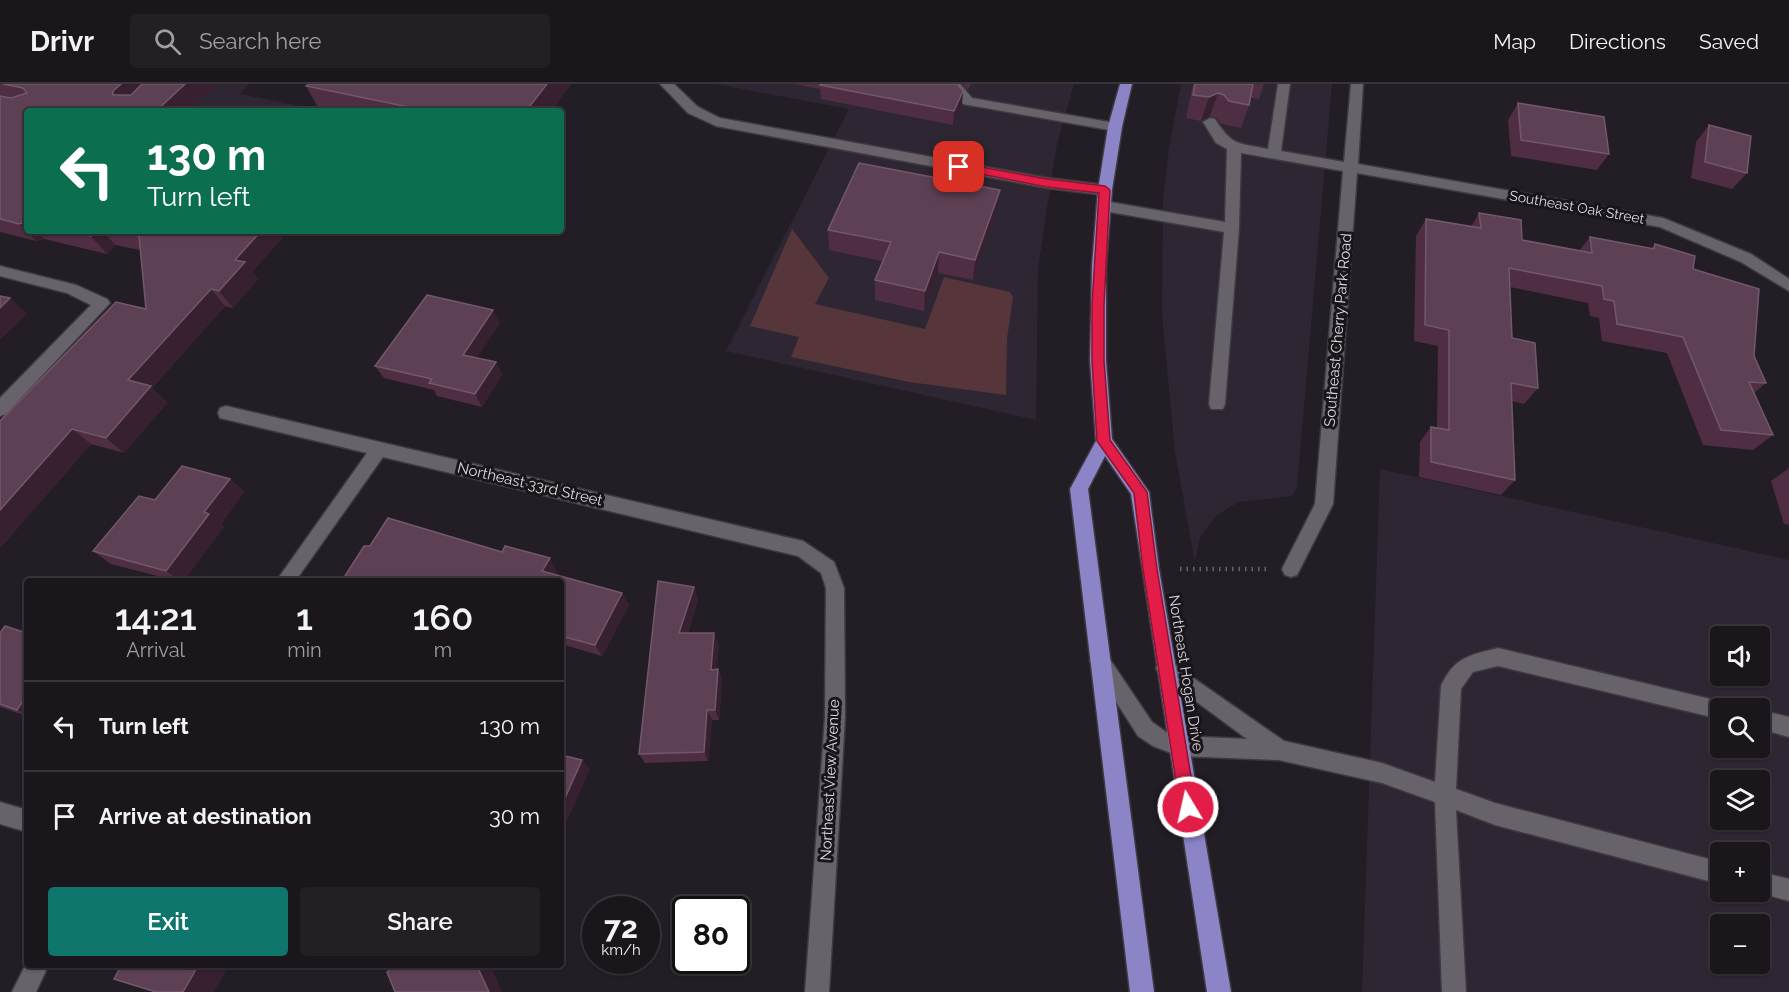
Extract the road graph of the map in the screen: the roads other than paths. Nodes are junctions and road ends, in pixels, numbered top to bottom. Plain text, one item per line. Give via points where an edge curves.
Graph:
1 (666, 84) edge
2 (953, 84) edge
3 (1126, 84) edge
4 (1284, 84) edge
5 (1358, 84) edge
6 (1210, 122) edge
7 (1115, 127) junction
8 (1234, 147) junction
9 (1274, 153) junction
10 (1351, 168) junction
11 (1105, 190) junction
12 (1104, 206) junction
13 (1232, 228) junction
14 (0, 272) edge
15 (1789, 286) edge
16 (1217, 404) dead end
17 (0, 409) edge
18 (226, 414) dead end
19 (1104, 441) junction
20 (380, 448) junction
21 (828, 568) joint
22 (1291, 569) road end
23 (287, 578) edge
24 (1100, 661) junction
25 (1166, 668) junction
26 (1710, 708) edge
27 (1770, 722) edge
28 (1789, 727) edge
29 (1179, 747) junction
30 (1279, 750) junction
31 (1445, 796) junction
32 (0, 813) edge
33 (24, 820) edge
34 (1710, 870) edge
35 (1770, 885) edge
36 (1789, 890) edge
37 (36, 968) edge
38 (24, 992) edge
39 (817, 992) edge
40 (1142, 992) edge
41 (1219, 992) edge
42 (1454, 992) edge

1 - 11 street via 693,110 716,122 1047,183
2 - 7 street via 968,101
3 - 7 highway
4 - 9 street
5 - 10 street, Southeast Cherry Park Road
6 - 8 street via 1221,140
7 - 11 highway
8 - 9 street, Southeast Oak Street
8 - 13 street
9 - 10 street, Southeast Oak Street
10 - 15 street, Southeast Oak Street via 1663,223 1746,258
10 - 22 street, Southeast Cherry Park Road via 1324,504
11 - 12 highway
12 - 13 street
12 - 19 highway via 1098,338
13 - 16 street
14 - 17 street via 70,289 102,303
18 - 20 street, Northeast 33rd Street
19 - 24 highway via 1079,489
19 - 25 highway, Northeast Hogan Drive via 1140,492
20 - 21 street, Northeast 33rd Street via 803,549
20 - 23 street
21 - 39 street, Northeast View Avenue via 834,588 835,717
24 - 29 street via 1145,729
24 - 40 highway
25 - 29 highway, Northeast Hogan Drive
25 - 30 street
26 - 31 street via 1498,657 1467,665 1451,686
27 - 28 street
29 - 30 street
29 - 41 highway, Northeast Hogan Drive
30 - 31 street via 1382,773
31 - 34 street via 1495,814
31 - 42 street
32 - 33 street
35 - 36 street
37 - 38 street

